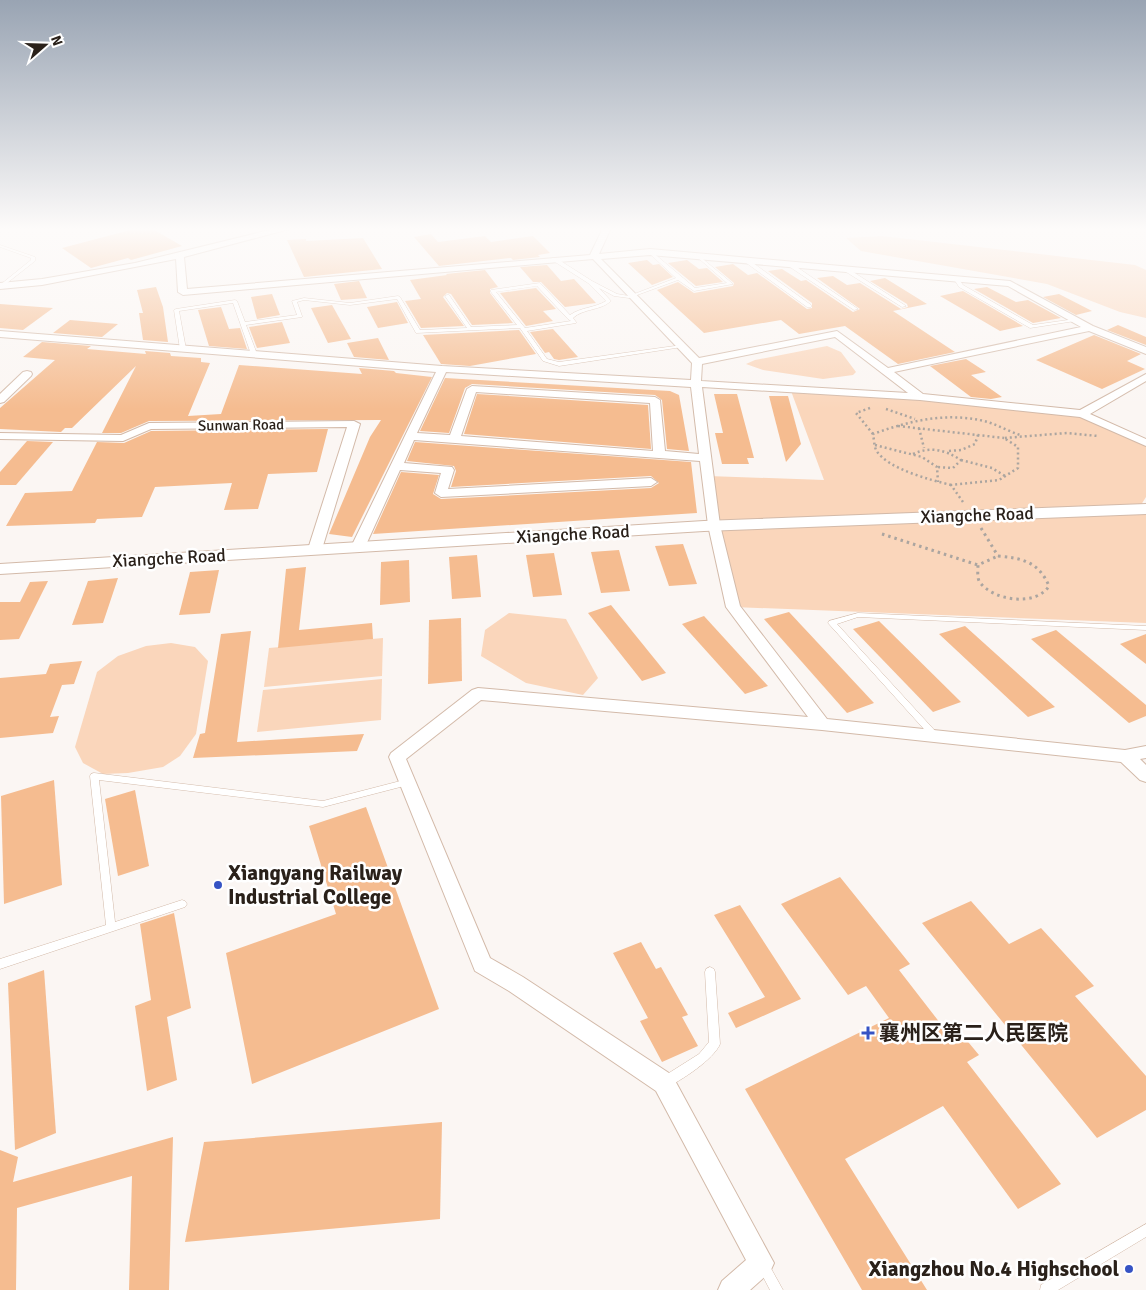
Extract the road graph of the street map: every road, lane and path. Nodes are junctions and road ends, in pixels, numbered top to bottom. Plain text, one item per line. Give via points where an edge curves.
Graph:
1 (183, 288) edge
2 (226, 288) edge
3 (511, 288) edge
4 (542, 288) edge
5 (596, 288) edge
6 (602, 288) edge
7 (625, 288) edge
8 (655, 288) edge
9 (692, 288) edge
10 (705, 288) edge
11 (784, 288) edge
12 (825, 288) edge
13 (876, 288) edge
14 (965, 288) edge
15 (1018, 288) edge
16 (447, 296) dead end
17 (634, 297) junction
18 (809, 306) dead end
19 (904, 306) dead end
20 (856, 309) dead end
21 (570, 318) junction
22 (1075, 320) junction
23 (243, 324) junction
24 (523, 328) junction
25 (1090, 328) junction
26 (470, 329) junction
27 (0, 334) edge
28 (682, 346) junction
29 (183, 349) junction
30 (1146, 351) edge
31 (254, 354) junction
32 (697, 362) junction
33 (442, 369) junction
34 (886, 371) junction
35 (27, 374) dead end
36 (1146, 377) edge
37 (696, 383) junction
38 (920, 397) junction
39 (0, 400) edge
40 (874, 408) dead end
41 (880, 408) dead end
42 (1082, 414) junction
43 (916, 419) junction
44 (895, 425) junction
45 (919, 428) junction
46 (1117, 430) junction
47 (873, 434) junction
48 (978, 435) junction
49 (0, 436) edge
50 (410, 436) junction
51 (1020, 436) junction
52 (1004, 438) junction
53 (454, 439) junction
54 (1146, 443) edge
55 (875, 445) junction
56 (924, 448) junction
57 (948, 451) junction
58 (659, 454) junction
59 (913, 454) junction
60 (705, 458) junction
61 (961, 460) junction
62 (396, 466) junction
63 (937, 467) junction
64 (1005, 476) junction
65 (651, 482) dead end
66 (938, 482) junction
67 (951, 485) junction
68 (1146, 508) edge
69 (972, 515) junction
70 (714, 526) junction
71 (878, 532) dead end
72 (358, 547) junction
73 (315, 550) junction
74 (998, 556) junction
75 (978, 564) junction
76 (0, 568) edge
77 (1146, 628) edge
78 (822, 724) junction
79 (936, 736) junction
80 (1146, 752) edge
81 (1125, 756) junction
82 (1146, 775) edge
83 (408, 782) junction
84 (182, 904) dead end
85 (111, 927) junction
86 (0, 964) edge
87 (710, 972) dead end
88 (664, 1082) junction
89 (1146, 1230) edge
90 (761, 1263) junction
91 (731, 1290) edge
92 (777, 1290) edge
93 (1046, 1290) edge

1 - 2 street via 183,292
3 - 24 lane via 493,291
4 - 21 lane
5 - 21 lane via 609,302 576,311
6 - 17 lane via 616,295
7 - 17 street
8 - 17 lane
9 - 10 lane
11 - 18 lane
12 - 20 lane
13 - 19 lane
14 - 22 lane via 1032,327
15 - 22 street
16 - 26 lane
17 - 28 street
21 - 24 lane via 574,322
22 - 25 street
23 - 26 lane via 300,316 294,301 304,299 350,304 398,297 418,332
23 - 29 lane via 235,301 176,310
23 - 31 lane
24 - 26 lane
24 - 28 lane via 545,360 559,364
25 - 30 street
25 - 34 street
27 - 29 street
28 - 32 street
29 - 31 street
31 - 33 street
32 - 34 street via 837,334
32 - 37 street
33 - 37 street
33 - 50 street
34 - 38 street
35 - 39 street
36 - 42 street
37 - 38 street
37 - 60 street
38 - 42 street
40 - 47 path via 856,413
41 - 43 path
42 - 46 street
43 - 44 path
43 - 51 path via 952,416 984,421
44 - 45 path
44 - 47 path
45 - 48 path
45 - 56 path
46 - 51 path via 1103,436 1067,433
46 - 54 street
47 - 55 path
48 - 52 path
48 - 57 path via 975,444
49 - 73 street, Sunwan Road via 123,438 149,426 354,424
50 - 53 street
50 - 62 street
51 - 52 path
52 - 64 path via 1018,447 1018,468
53 - 58 street
53 - 58 street via 472,389 655,400
55 - 59 path
55 - 66 path via 876,450 892,464
56 - 57 path
56 - 59 path
57 - 61 path
58 - 60 street
59 - 63 path
60 - 70 street
61 - 63 path via 954,468
61 - 64 path via 992,468
62 - 65 street via 448,470 441,493
62 - 72 street
63 - 66 path
64 - 67 path via 1000,480
66 - 67 path
67 - 69 path
68 - 69 street, Xiangche Road
69 - 70 street, Xiangche Road
69 - 74 path
70 - 72 street, Xiangche Road
70 - 78 street via 733,607
71 - 75 path
72 - 73 street, Xiangche Road
73 - 76 street, Xiangche Road
74 - 75 path
74 - 75 path via 1022,560 1042,572 1048,579 1046,592 1030,599 1004,597 977,578
77 - 79 lane via 858,615 832,623
78 - 79 street
78 - 83 street via 478,694 397,757
79 - 81 street
80 - 81 street
81 - 82 street
83 - 85 lane via 324,804 94,776
83 - 88 street via 482,964
84 - 85 lane
85 - 86 lane
87 - 88 lane via 715,1044 703,1058
88 - 90 street
89 - 93 lane
90 - 91 street
90 - 92 lane

